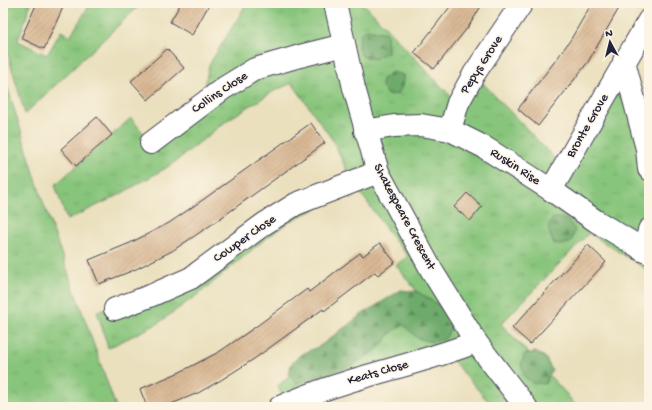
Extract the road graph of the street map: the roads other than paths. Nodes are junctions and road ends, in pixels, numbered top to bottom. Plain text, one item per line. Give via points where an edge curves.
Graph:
1 (335, 3) edge
2 (522, 3) edge
3 (649, 20) edge
4 (344, 46) junction
5 (624, 61) junction
6 (366, 130) junction
7 (450, 130) junction
8 (151, 143) dead end
9 (649, 169) edge
10 (378, 172) junction
11 (551, 190) junction
12 (647, 244) edge
13 (115, 309) dead end
14 (476, 342) junction
15 (280, 407) edge
16 (526, 407) edge

1 - 4 street, Shakespeare Crescent
2 - 7 street, Pepys Grove via 474,74 458,103
3 - 5 street, Bronte Grove
4 - 6 street, Shakespeare Crescent
4 - 8 street, Collins Close via 255,69 224,88
5 - 9 street via 647,149
5 - 11 street, Bronte Grove
6 - 7 street, Ruskin Rise via 421,125
6 - 10 street, Shakespeare Crescent
7 - 11 street, Ruskin Rise via 484,147
10 - 13 street, Cowper Close via 296,204 264,224 191,278
10 - 14 street, Shakespeare Crescent via 432,271
11 - 12 street, Ruskin Rise via 596,221
14 - 15 street, Keats Close via 447,354 327,388
14 - 16 street, Shakespeare Crescent

